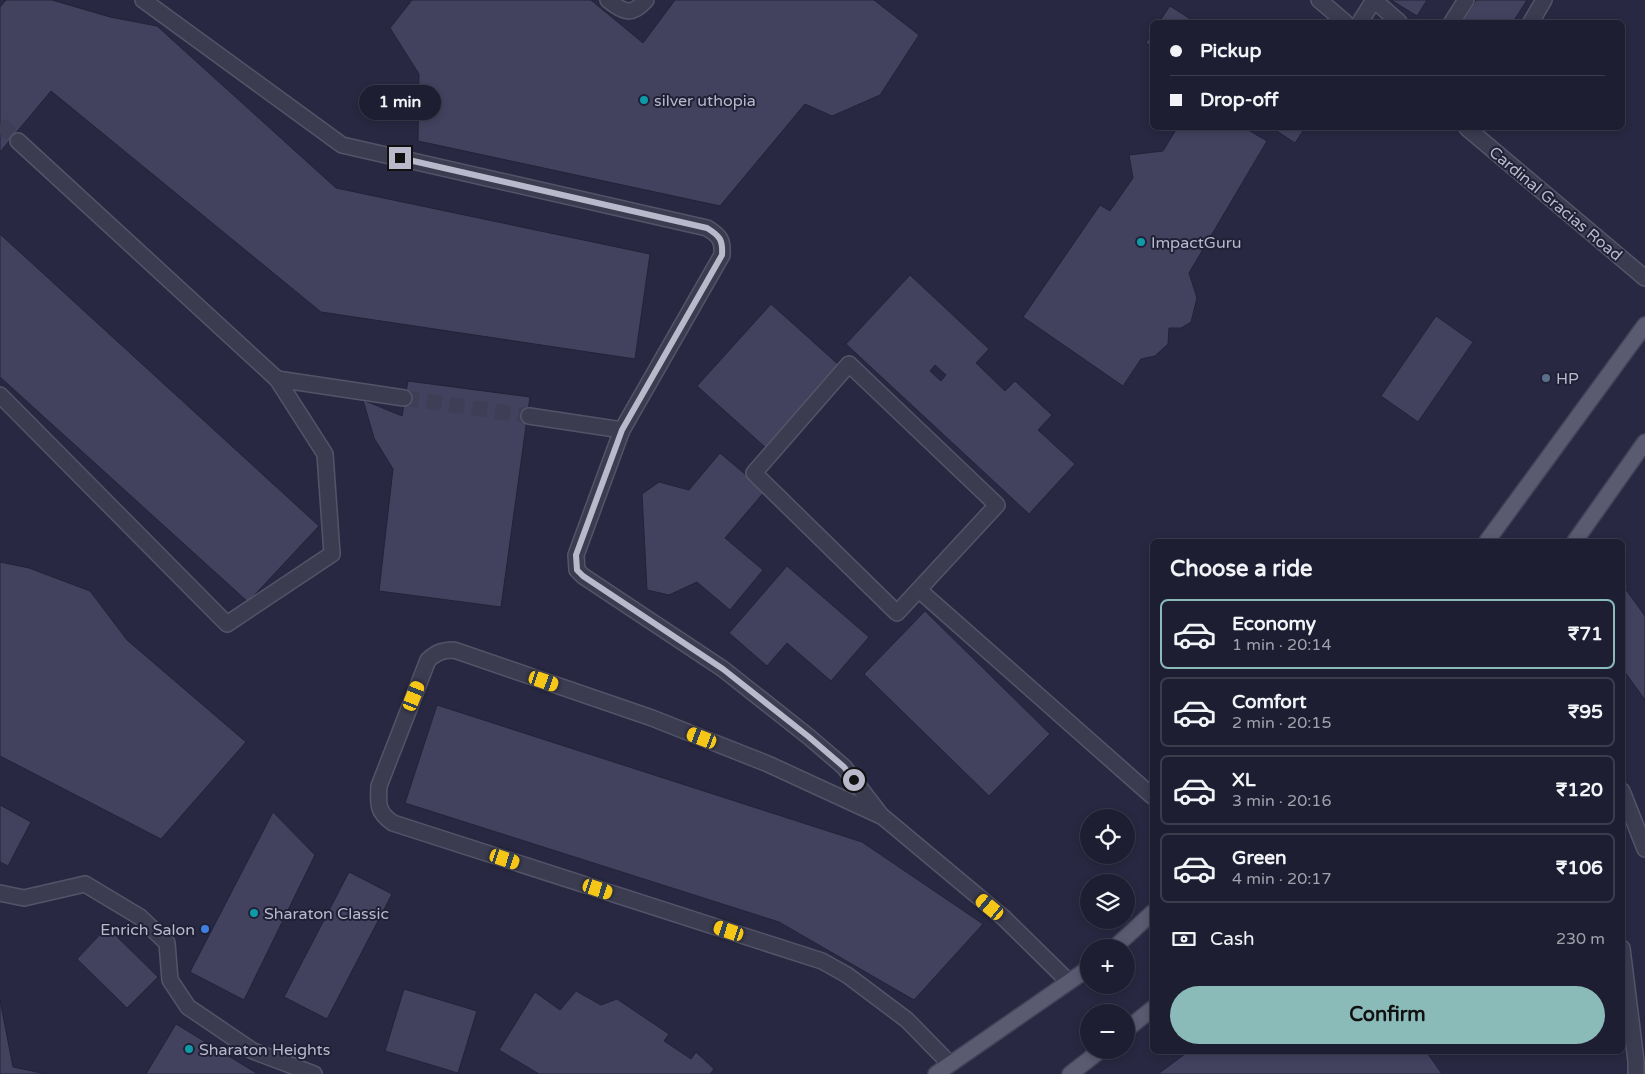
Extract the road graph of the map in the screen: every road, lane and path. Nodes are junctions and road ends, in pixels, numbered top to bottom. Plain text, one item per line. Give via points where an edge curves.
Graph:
1 (143, 0) edge
2 (608, 0) edge
3 (646, 0) edge
4 (1319, 0) edge
5 (1374, 0) edge
6 (1466, 0) edge
7 (1544, 0) edge
8 (1343, 20) edge
9 (1361, 20) edge
10 (1397, 20) edge
11 (1453, 20) edge
12 (1531, 20) edge
13 (1469, 130) edge
14 (18, 140) tunnel mouth
15 (1645, 278) edge
16 (1645, 325) edge
17 (277, 379) junction
18 (0, 396) edge
19 (404, 398) tunnel mouth
20 (529, 416) tunnel mouth
21 (622, 430) junction
22 (1645, 442) edge
23 (1488, 539) edge
24 (1576, 539) edge
25 (919, 590) junction
26 (1150, 794) edge
27 (1625, 799) edge
28 (882, 816) junction
29 (1645, 849) edge
30 (0, 893) edge
31 (1150, 915) edge
32 (1124, 939) edge
33 (1625, 972) edge
34 (1080, 974) edge
35 (1069, 982) junction
36 (1150, 1011) edge
37 (1135, 1023) edge
38 (1089, 1059) edge
39 (950, 1064) junction
40 (314, 1074) edge
41 (936, 1074) edge
42 (1070, 1074) edge
43 (1636, 1074) edge

1 - 21 street via 342,145 707,228 716,234 722,243 722,255
2 - 3 street via 629,12
4 - 8 street
5 - 9 street
5 - 10 street
6 - 11 street
7 - 12 street
13 - 15 street, Cardinal Gracias Road
14 - 17 street
16 - 23 main road
17 - 18 street via 324,454 332,554 227,624
17 - 19 street
20 - 21 street
21 - 28 street via 576,555 577,570 723,669 809,737 844,767
22 - 24 main road
25 - 25 street via 997,506 849,364 754,472 897,613
25 - 26 street
27 - 29 street
28 - 35 street via 1004,918
28 - 39 street via 768,764 679,729 454,650 436,652 428,660 379,786 378,801 383,816 393,822 822,961 847,975 907,1020
30 - 40 street via 24,898 85,884 140,917 167,943 170,980 188,1007 252,1051
31 - 32 main road
33 - 43 street
34 - 35 main road
35 - 39 main road
36 - 37 main road
38 - 42 main road
39 - 41 main road

